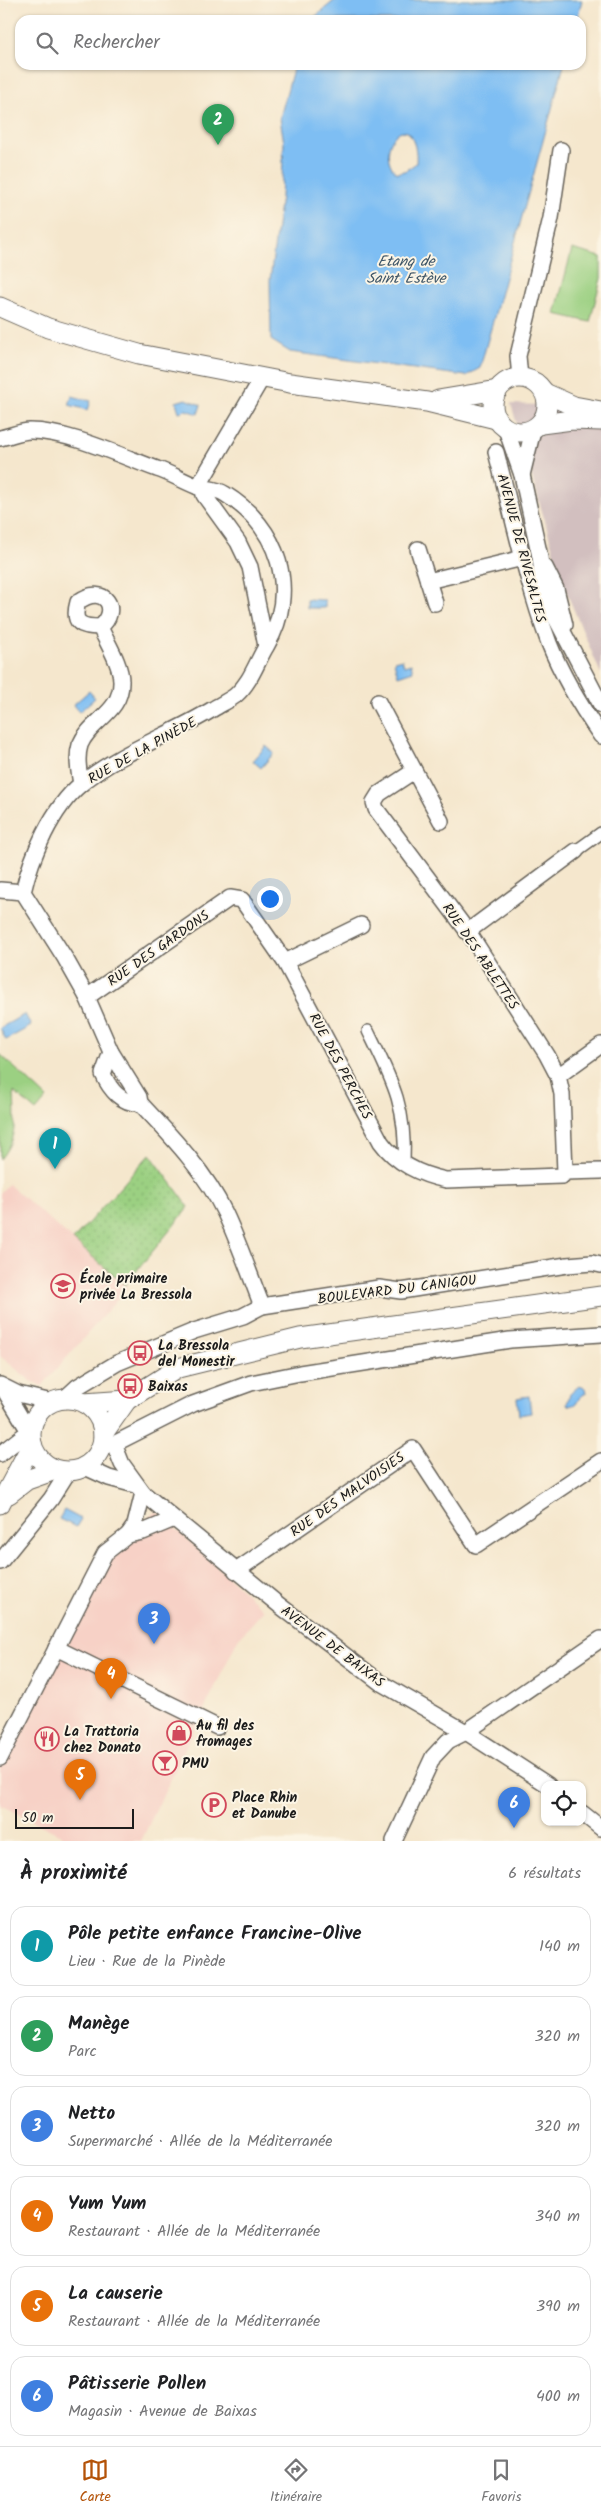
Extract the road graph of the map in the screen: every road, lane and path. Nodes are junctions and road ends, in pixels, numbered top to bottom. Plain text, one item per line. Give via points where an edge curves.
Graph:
1 (561, 150) dead end
2 (0, 307) edge
3 (262, 378) junction
4 (520, 378) junction
5 (498, 390) junction
6 (545, 393) junction
7 (427, 402) junction
8 (601, 411) edge
9 (601, 421) edge
10 (501, 424) junction
11 (537, 427) junction
12 (0, 438) edge
13 (496, 452) dead end
14 (522, 476) junction
15 (200, 487) junction
16 (418, 549) dead end
17 (523, 558) junction
18 (428, 582) junction
19 (435, 604) dead end
20 (100, 627) dead end
21 (567, 636) junction
22 (549, 643) junction
23 (266, 646) junction
24 (599, 699) edge
25 (378, 702) dead end
26 (601, 736) edge
27 (414, 771) junction
28 (81, 784) junction
29 (441, 821) dead end
30 (601, 833) edge
31 (576, 851) joint
32 (0, 890) edge
33 (23, 892) junction
34 (230, 898) joint
35 (361, 925) dead end
36 (467, 932) junction
37 (285, 962) junction
38 (87, 997) junction
39 (368, 1031) dead end
40 (601, 1045) edge
41 (111, 1052) junction
42 (558, 1076) junction
43 (140, 1103) junction
44 (404, 1164) junction
45 (601, 1171) edge
46 (565, 1172) junction
47 (601, 1265) edge
48 (601, 1296) edge
49 (564, 1302) junction
50 (601, 1303) edge
51 (262, 1306) junction
52 (601, 1334) edge
53 (1, 1386) edge
54 (126, 1400) junction
55 (58, 1401) junction
56 (84, 1403) junction
57 (31, 1438) junction
58 (107, 1439) junction
59 (0, 1454) edge
60 (601, 1461) edge
61 (70, 1470) junction
62 (139, 1489) junction
63 (2, 1501) edge
64 (174, 1519) junction
65 (128, 1535) junction
66 (0, 1562) edge
67 (236, 1571) junction
68 (601, 1639) edge
69 (56, 1648) junction
70 (217, 1727) dead end
71 (466, 1732) junction
72 (0, 1758) edge
73 (542, 1781) edge
74 (586, 1815) edge
75 (601, 1828) edge
76 (394, 1841) edge

1 - 4 street via 551,218 518,356
2 - 3 street via 48,328 140,354
3 - 7 street
3 - 15 street
4 - 5 street via 508,381
4 - 6 street via 535,382
5 - 7 street
5 - 10 street via 493,404
6 - 8 street via 574,406
6 - 11 street via 548,409
7 - 10 street
9 - 11 street via 572,420
10 - 11 street via 520,433
10 - 14 street, AVENUE DE RIVESALTES
11 - 14 street, AVENUE DE RIVESALTES
12 - 15 street, RUE DE LA PINÈDE via 29,431 56,434
13 - 17 street, AVENUE DE RIVESALTES
14 - 21 street, AVENUE DE RIVESALTES via 540,557 544,592
15 - 23 street via 238,542 250,567
15 - 23 street, RUE DE LA PINÈDE via 210,487 225,494 243,508 263,529 278,555 282,607
16 - 18 street
17 - 18 street
17 - 22 street, AVENUE DE RIVESALTES
18 - 19 street
20 - 28 street via 121,680 119,698 80,745
21 - 22 street
21 - 24 street, AVENUE DE RIVESALTES
22 - 26 street, AVENUE DE RIVESALTES
23 - 28 street, RUE DE LA PINÈDE via 237,694
25 - 27 street
27 - 29 street
27 - 36 street, RUE DES ABLETTES via 379,794 374,802 376,809
28 - 33 street, RUE DE LA PINÈDE via 65,801 40,843 29,867
30 - 31 street
31 - 36 street
32 - 33 street
33 - 38 street
34 - 37 street, RUE DES PERCHES via 242,900
34 - 38 street, RUE DES GARDONS
35 - 37 street
36 - 42 street, RUE DES ABLETTES
37 - 44 street, RUE DES PERCHES via 381,1142
38 - 41 street
39 - 44 street via 395,1086 401,1107
40 - 42 street
41 - 43 street
41 - 43 street via 103,1074 107,1083 121,1098 131,1104
42 - 46 street, RUE DES ABLETTES via 562,1094
43 - 51 street via 199,1170 224,1211
44 - 46 street, RUE DES PERCHES via 433,1178 446,1180 562,1176
45 - 46 street, RUE DES PERCHES
47 - 51 street, BOULEVARD DU CANIGOU via 567,1265 401,1291 379,1288
48 - 49 street
49 - 50 street
49 - 54 street via 300,1338 178,1368
51 - 55 street, BOULEVARD DU CANIGOU via 117,1363
52 - 58 street via 501,1341 252,1383
53 - 55 street via 18,1394
53 - 57 street
54 - 56 street
54 - 58 street
55 - 56 street
55 - 57 street via 37,1415
56 - 58 street via 98,1416
57 - 59 street via 23,1436
57 - 61 street via 36,1455 44,1464
57 - 63 street
58 - 61 street via 94,1460
58 - 62 street, AVENUE DE BAIXAS
60 - 67 street, RUE DES MALVOISIES via 476,1545 413,1449
61 - 62 street, AVENUE DE BAIXAS via 109,1478
61 - 63 street via 27,1480
61 - 66 street
62 - 64 street, AVENUE DE BAIXAS
62 - 65 street via 135,1525
64 - 65 street
64 - 67 street, AVENUE DE BAIXAS
65 - 69 street via 105,1553
67 - 71 street, AVENUE DE BAIXAS via 381,1683
68 - 71 street
69 - 70 street
69 - 72 street
71 - 73 street, AVENUE DE BAIXAS
71 - 76 street via 448,1741 433,1756
74 - 75 street

